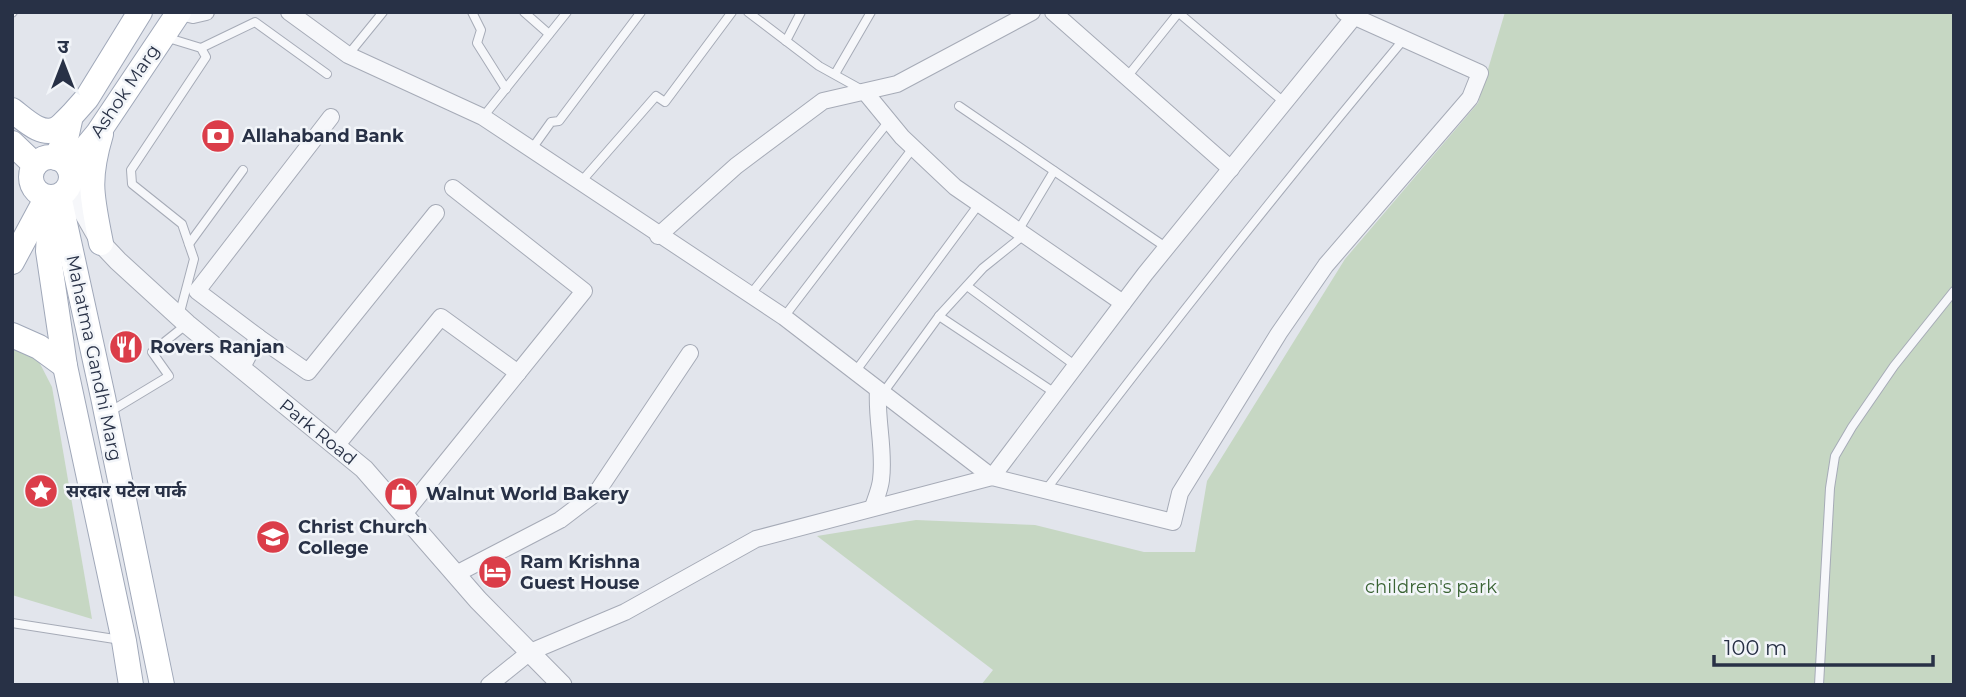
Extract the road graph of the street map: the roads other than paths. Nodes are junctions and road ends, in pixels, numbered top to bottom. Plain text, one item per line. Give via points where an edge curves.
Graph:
1 (140, 12) edge
2 (179, 12) edge
3 (206, 12) edge
4 (289, 12) edge
5 (383, 12) edge
6 (472, 12) edge
7 (524, 12) edge
8 (567, 12) edge
9 (641, 12) edge
10 (732, 12) edge
11 (748, 12) edge
12 (801, 12) edge
13 (872, 12) edge
14 (1032, 12) edge
15 (1053, 12) edge
16 (1179, 13) edge
17 (1352, 14) edge
18 (549, 34) junction
19 (162, 36) junction
20 (1404, 39) junction
21 (786, 41) junction
22 (201, 48) junction
23 (348, 55) junction
24 (327, 74) dead end
25 (835, 74) junction
26 (1126, 77) junction
27 (506, 89) junction
28 (865, 92) junction
29 (1285, 103) junction
30 (959, 106) dead end
31 (12, 110) edge
32 (71, 116) junction
33 (331, 117) dead end
34 (483, 117) junction
35 (105, 120) junction
36 (889, 121) junction
37 (12, 143) edge
38 (913, 148) junction
39 (531, 151) junction
40 (1231, 169) junction
41 (243, 170) dead end
42 (1054, 171) junction
43 (53, 182) junction
44 (580, 183) junction
45 (453, 188) dead end
46 (979, 204) junction
47 (436, 213) dead end
48 (12, 226) edge
49 (1021, 233) junction
50 (658, 236) junction
51 (102, 243) junction
52 (189, 244) junction
53 (1167, 248) junction
54 (12, 262) edge
55 (967, 285) junction
56 (1954, 291) edge
57 (750, 295) junction
58 (1123, 303) junction
59 (939, 316) junction
60 (784, 317) junction
61 (183, 320) junction
62 (12, 335) edge
63 (258, 337) junction
64 (690, 353) dead end
65 (65, 366) junction
66 (1076, 366) junction
67 (241, 369) junction
68 (855, 372) junction
69 (518, 373) junction
70 (881, 392) junction
71 (1055, 393) junction
72 (107, 414) junction
73 (336, 446) junction
74 (992, 477) junction
75 (1045, 491) junction
76 (873, 507) junction
77 (404, 514) junction
78 (456, 574) junction
79 (12, 623) edge
80 (124, 641) junction
81 (530, 652) junction
82 (131, 685) edge
83 (162, 685) edge
84 (489, 685) edge
85 (562, 685) edge
86 (1819, 685) edge

1 - 32 main road, Ashok Marg
2 - 3 street
2 - 19 main road, Ashok Marg
4 - 23 street
5 - 23 lane
6 - 27 lane via 481,30 477,43
7 - 18 lane
8 - 18 lane
9 - 39 lane
10 - 44 lane via 665,102 656,96
11 - 21 lane
12 - 21 lane
13 - 25 lane
14 - 28 street via 897,84
15 - 26 street
16 - 26 lane
16 - 29 lane
17 - 20 street
17 - 29 street
18 - 27 lane
19 - 22 lane
19 - 35 main road, Ashok Marg
20 - 75 lane via 1171,325
20 - 75 street via 1480,73 1469,98 1326,265 1286,322 1180,493 1173,522
21 - 25 lane
22 - 24 lane via 255,22
22 - 52 lane via 206,57 131,170 132,184 182,223
23 - 34 street
25 - 28 lane
26 - 40 street
27 - 34 lane
28 - 36 street
28 - 50 street via 823,102 736,166
29 - 40 street
30 - 42 lane
31 - 32 main road via 33,127 52,130
32 - 43 main road, Ashok Marg
33 - 63 street via 197,291
34 - 39 street
35 - 43 main road, Ashok Marg
35 - 51 main road via 92,164 91,192
36 - 38 street
36 - 57 lane
37 - 43 main road
38 - 46 street
38 - 60 lane
39 - 44 street
40 - 53 street
41 - 52 lane
42 - 49 lane
42 - 53 lane
43 - 48 main road, Ashok Marg
43 - 51 street, Park Road
43 - 54 main road, Ashok Marg
43 - 65 main road, Mahatma Gandhi Marg via 48,251
43 - 72 main road, Mahatma Gandhi Marg
44 - 50 street
45 - 69 street via 584,291
46 - 49 street
46 - 68 lane
47 - 63 street via 307,372
49 - 55 lane
49 - 58 street
50 - 57 street
51 - 61 street, Park Road
52 - 61 lane via 194,260
53 - 58 street
55 - 59 lane
55 - 66 lane
56 - 86 lane via 1894,366 1835,456
57 - 60 street
58 - 66 street
59 - 70 lane
59 - 71 lane
60 - 68 street
61 - 67 street, Park Road
61 - 72 lane via 152,352 169,376
62 - 65 main road
63 - 67 street
64 - 78 street via 597,492 561,520
65 - 80 main road, Mahatma Gandhi Marg
66 - 71 street
67 - 73 street, Park Road
68 - 70 street
69 - 73 street via 441,317
69 - 77 street
70 - 74 street
70 - 76 street via 876,411 881,482
71 - 74 street
72 - 83 main road, Mahatma Gandhi Marg
73 - 77 street, Park Road via 364,469
74 - 75 street
74 - 76 street
76 - 81 street via 756,539 625,612
77 - 78 street, Park Road
78 - 81 street, Park Road
79 - 80 lane
80 - 82 main road, Mahatma Gandhi Marg
81 - 84 street
81 - 85 street, Park Road

